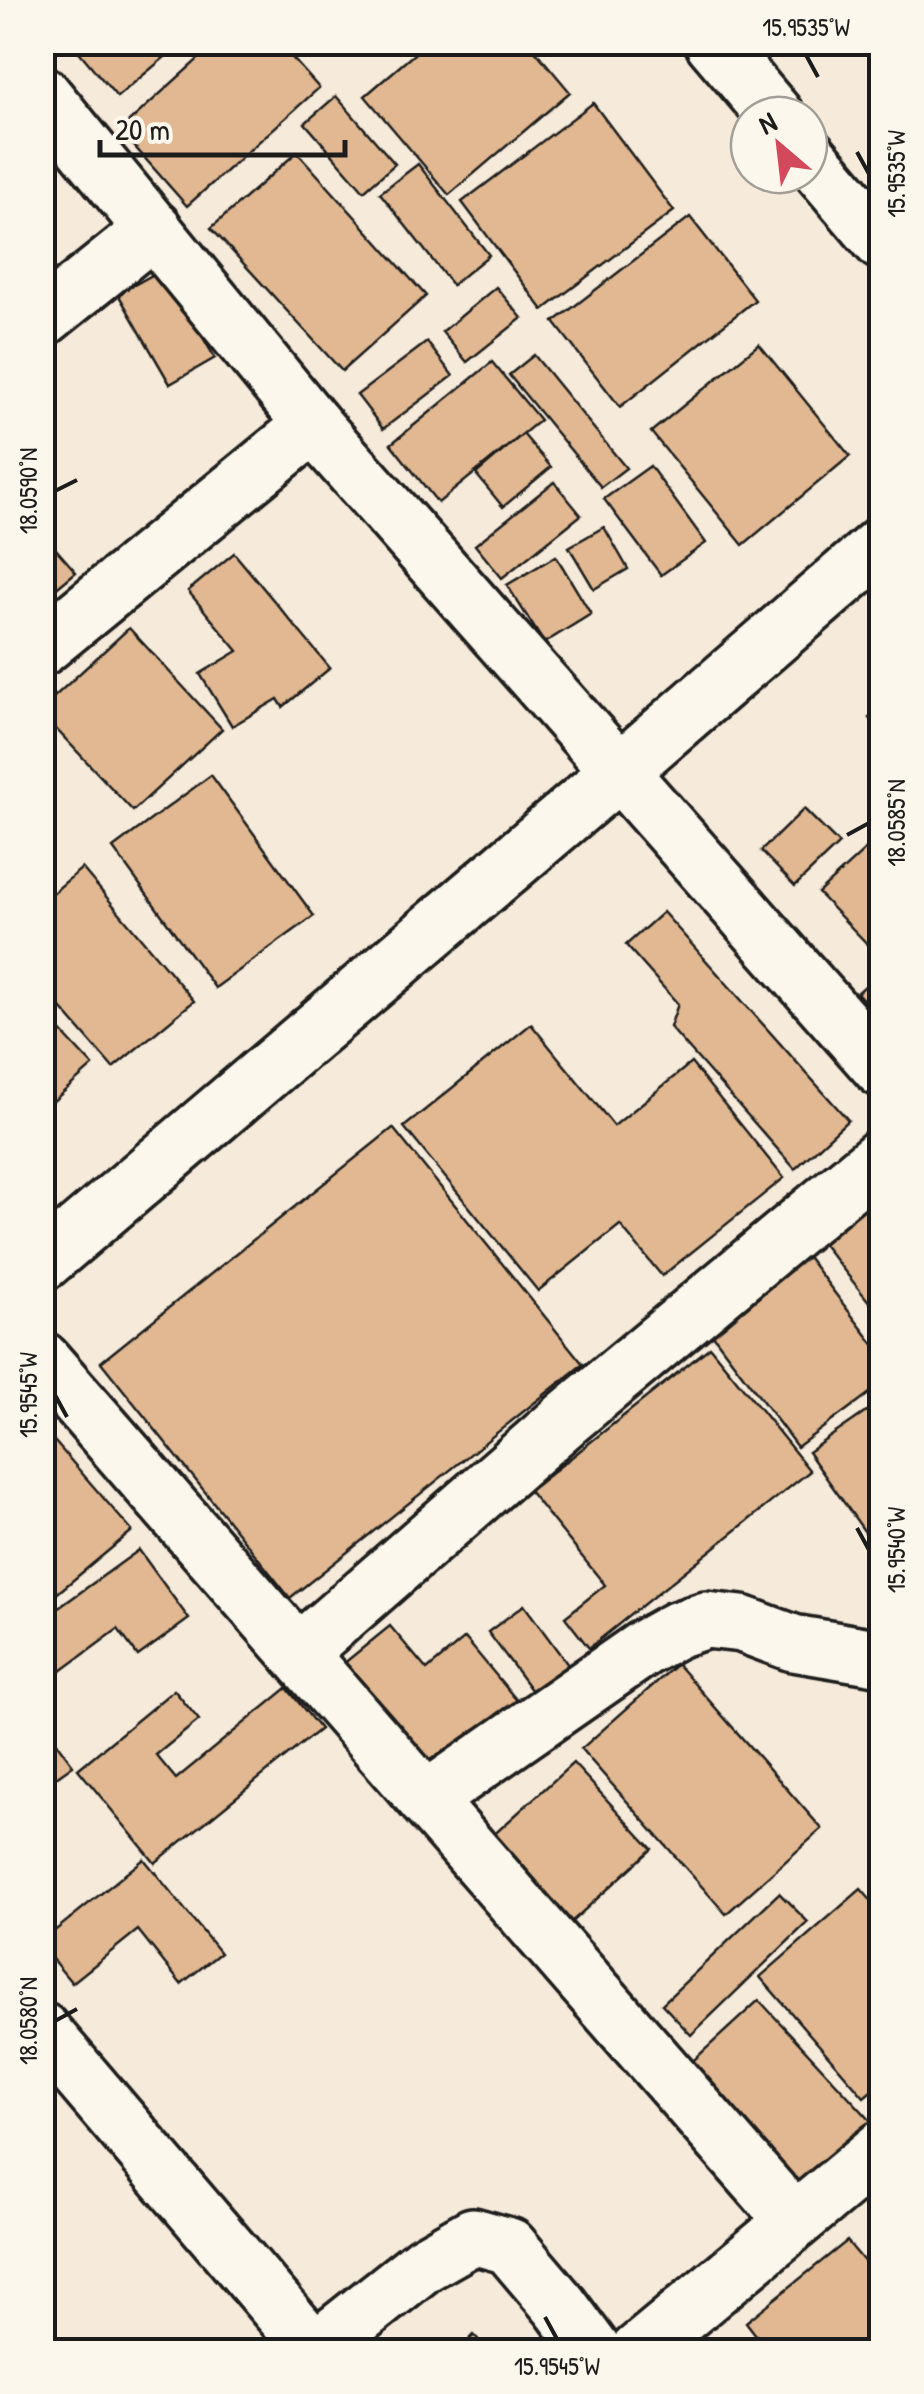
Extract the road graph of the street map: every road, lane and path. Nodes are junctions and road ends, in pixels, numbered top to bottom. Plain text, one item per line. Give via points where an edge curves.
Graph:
1 (714, 42) edge
2 (42, 94) edge
3 (758, 95) edge
4 (829, 180) edge
5 (154, 230) junction
6 (882, 242) edge
7 (42, 319) edge
8 (313, 424) junction
9 (882, 544) edge
10 (42, 647) edge
11 (620, 771) junction
12 (882, 1069) edge
13 (882, 1156) edge
14 (42, 1262) edge
15 (42, 1360) edge
16 (298, 1653) junction
17 (882, 1658) edge
18 (426, 1799) junction
19 (42, 2031) edge
20 (882, 2149) edge
21 (794, 2221) junction
22 (313, 2351) edge
23 (594, 2352) edge
24 (638, 2352) edge

1 - 3 street
2 - 5 street
4 - 6 street
5 - 7 street
5 - 8 street
8 - 10 street
8 - 11 street
9 - 11 street
11 - 12 street
11 - 14 street
13 - 16 street
15 - 16 street
16 - 18 street
17 - 18 street via 706,1620 644,1648
18 - 21 street
19 - 22 street
20 - 21 street
21 - 24 street
22 - 23 street via 424,2264 473,2236 509,2246

